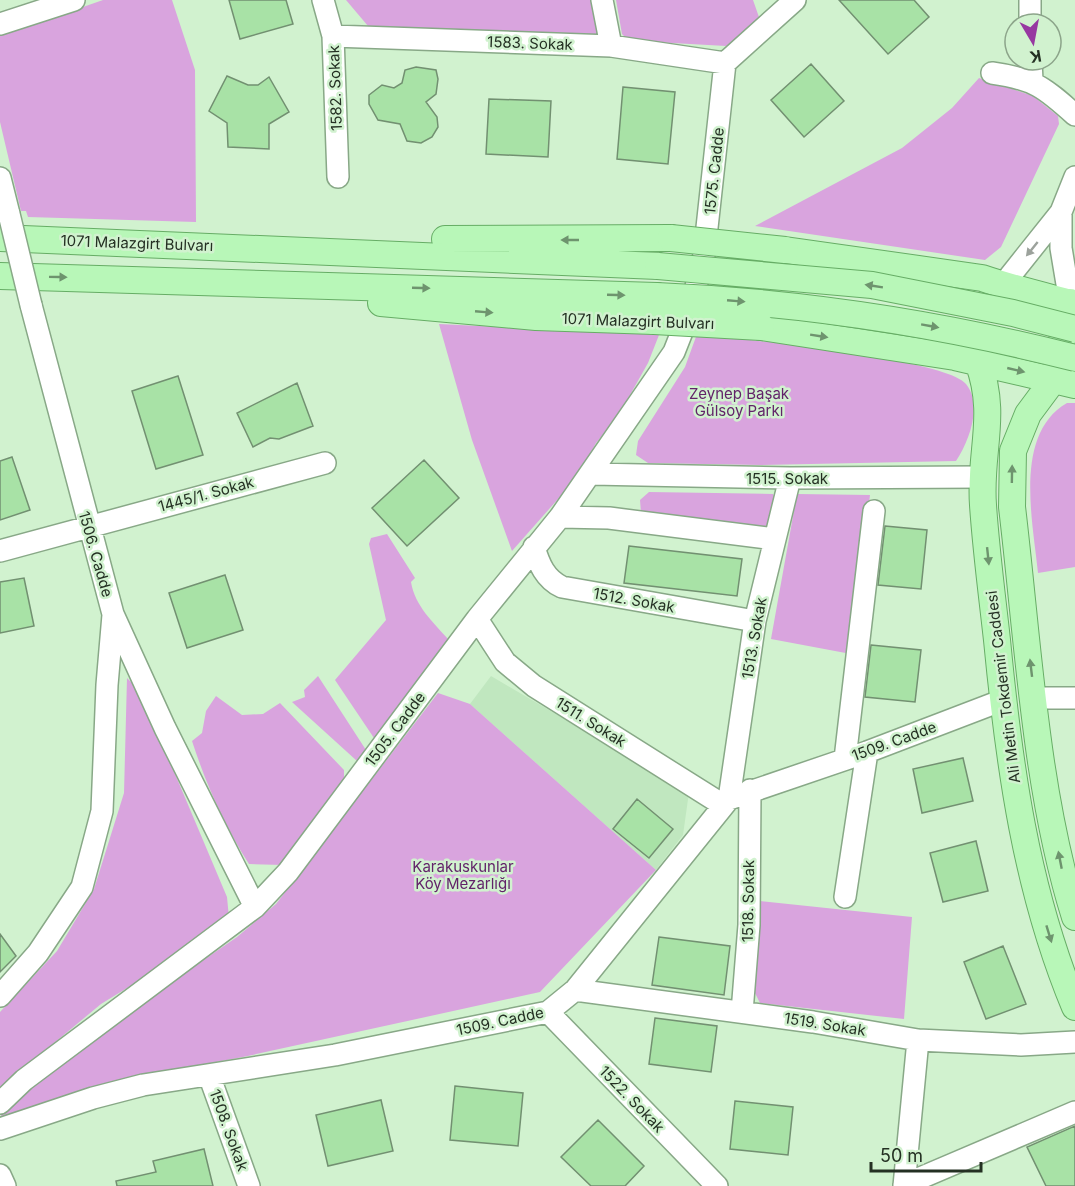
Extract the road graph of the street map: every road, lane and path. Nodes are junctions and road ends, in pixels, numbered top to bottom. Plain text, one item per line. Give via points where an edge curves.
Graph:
1 (74, 0) edge
2 (323, 0) edge
3 (602, 0) edge
4 (779, 5) edge
5 (0, 24) edge
6 (333, 36) junction
7 (611, 46) junction
8 (725, 63) junction
9 (1032, 72) edge
10 (992, 73) dead end
11 (1032, 81) junction
12 (1075, 115) edge
13 (338, 177) dead end
14 (1075, 177) edge
15 (0, 178) edge
16 (1061, 212) junction
17 (0, 238) edge
18 (275, 249) junction
19 (0, 276) edge
20 (699, 277) joint
21 (1006, 287) junction
22 (1073, 303) edge
23 (655, 308) junction
24 (1075, 328) edge
25 (1075, 358) edge
26 (978, 362) junction
27 (1065, 382) edge
28 (325, 463) dead end
29 (592, 474) junction
30 (983, 477) junction
31 (790, 478) junction
32 (874, 511) dead end
33 (560, 517) junction
34 (88, 526) junction
35 (775, 539) junction
36 (534, 548) junction
37 (0, 551) edge
38 (113, 614) junction
39 (477, 619) junction
40 (755, 621) junction
41 (1035, 698) junction
42 (1075, 698) edge
43 (1003, 700) junction
44 (867, 752) junction
45 (846, 759) junction
46 (750, 790) junction
47 (726, 802) junction
48 (845, 897) dead end
49 (255, 907) junction
50 (1075, 917) edge
51 (575, 990) junction
52 (0, 996) edge
53 (1075, 1007) edge
54 (548, 1012) junction
55 (742, 1012) junction
56 (918, 1040) junction
57 (1075, 1042) edge
58 (209, 1075) junction
59 (0, 1104) edge
60 (1075, 1112) edge
61 (0, 1129) edge
62 (0, 1175) edge
63 (5, 1186) edge
64 (249, 1186) edge
65 (717, 1186) edge
66 (904, 1186) edge

1 - 5 street
2 - 6 street, 1582. Sokak
3 - 7 street
4 - 8 street
6 - 7 street, 1583. Sokak
6 - 13 street, 1582. Sokak
7 - 8 street, 1583. Sokak
8 - 20 street, 1575. Cadde via 709,225
9 - 11 street
10 - 11 street
11 - 12 street
14 - 16 street
15 - 34 street, 1506. Cadde, bridge
16 -> 21 street via 1010,276
16 - 22 street via 1061,248
17 - 18 main road, 1071 Malazgirt Bulvarı
21 -> 18 main road, 1071 Malazgirt Bulvarı, bridge via 982,278 671,238 374,239
24 -> 18 main road, 1071 Malazgirt Bulvarı, bridge via 873,285 658,266
19 -> 23 main road, 1071 Malazgirt Bulvarı via 197,280
20 - 29 street, 1505. Cadde via 674,352
21 - 22 main road, 1071 Malazgirt Bulvarı
21 - 26 main road
22 - 27 main road
23 -> 25 main road, 1071 Malazgirt Bulvarı, bridge via 829,310 1006,341
23 -> 26 main road, 1071 Malazgirt Bulvarı, bridge
26 -> 27 main road, 1071 Malazgirt Bulvarı
26 - 30 main road, Ali Metin Tokdemir Caddesi via 989,408
41 -> 27 main road, Ali Metin Tokdemir Caddesi via 1012,507 1013,451 1028,414
28 - 34 street, 1445/1. Sokak
29 - 31 street, 1515. Sokak
29 - 33 street, 1505. Cadde
30 - 31 street, 1515. Sokak
30 -> 43 main road, Ali Metin Tokdemir Caddesi via 982,503
31 - 35 street, 1513. Sokak
32 - 45 street
33 - 35 street via 609,518
33 - 36 street, 1505. Cadde
34 - 37 street, 1445/1. Sokak
34 - 38 street, 1506. Cadde
35 - 40 street, 1513. Sokak
36 - 39 street, 1505. Cadde
36 - 40 street, 1512. Sokak via 545,575 562,587
38 - 49 street, 1506. Cadde via 165,729
38 - 52 street via 102,811 82,887 38,954
39 - 47 street, 1511. Sokak via 505,662 534,686
39 - 49 street, 1505. Cadde via 288,872
40 - 47 street, 1513. Sokak
41 - 42 street
50 -> 41 main road, Ali Metin Tokdemir Caddesi via 1063,880 1046,788
43 - 44 street, 1509. Cadde
43 -> 53 main road, Ali Metin Tokdemir Caddesi via 1030,871
44 - 45 street, 1509. Cadde
44 - 48 street
45 - 46 street, 1509. Cadde
46 - 47 street, 1509. Cadde
46 - 55 street, 1518. Sokak via 749,925
47 - 51 street, 1509. Cadde
49 - 59 street, 1505. Cadde via 24,1080
51 - 54 street, 1509. Cadde
51 - 55 street, 1519. Sokak
54 - 58 street, 1509. Cadde via 335,1055
54 - 65 street, 1522. Sokak
55 - 56 street, 1519. Sokak
56 - 57 street, 1519. Sokak via 1021,1045
56 - 66 street
58 - 61 street, 1509. Cadde via 121,1090
58 - 64 street, 1508. Sokak
60 - 66 street
62 - 63 street

